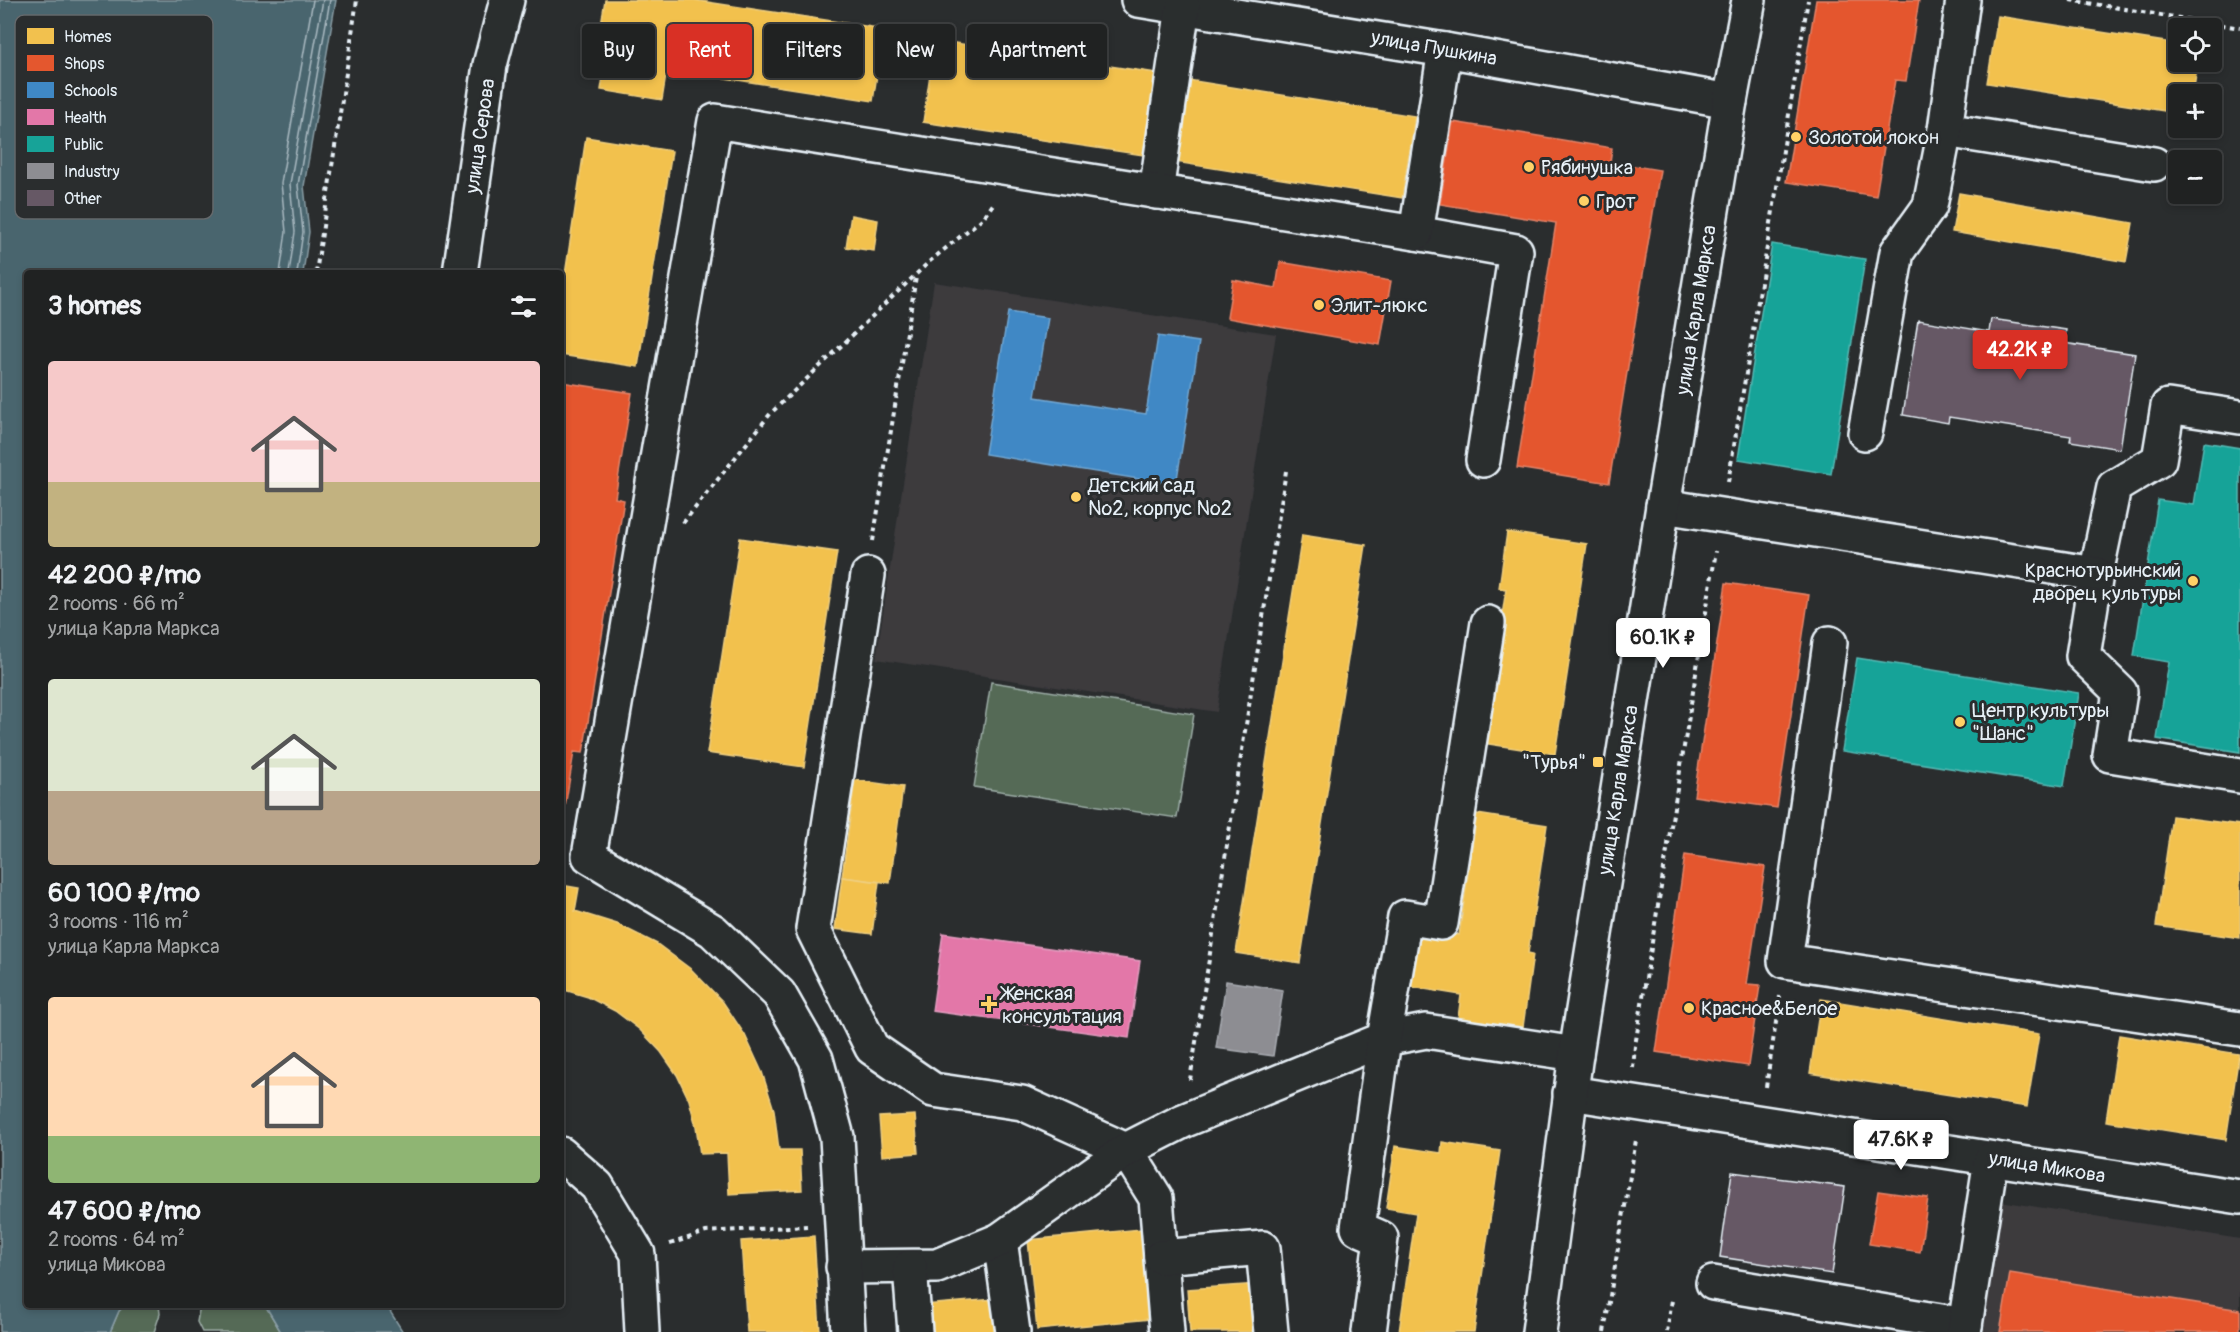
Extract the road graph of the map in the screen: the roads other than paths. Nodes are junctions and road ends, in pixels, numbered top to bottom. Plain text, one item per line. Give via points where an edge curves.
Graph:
1 (507, 0) edge
2 (1138, 0) edge
3 (1749, 0) edge
4 (1963, 0) edge
5 (1183, 8) junction
6 (1445, 50) junction
7 (1730, 101) junction
8 (1945, 130) junction
9 (2154, 164) dead end
10 (1156, 192) junction
11 (1416, 233) junction
12 (460, 270) edge
13 (2240, 417) edge
14 (1865, 433) dead end
15 (1483, 460) dead end
16 (1663, 506) junction
17 (868, 574) road end
18 (2096, 574) junction
19 (1488, 623) dead end
20 (1830, 643) dead end
21 (2240, 776) edge
22 (2240, 1029) edge
23 (1384, 1039) junction
24 (1576, 1054) junction
25 (1570, 1094) junction
26 (1126, 1150) junction
27 (564, 1157) edge
28 (1991, 1159) junction
29 (2240, 1197) edge
30 (1000, 1240) junction
31 (1161, 1257) junction
32 (843, 1266) junction
33 (910, 1267) junction
34 (1713, 1283) dead end
35 (1964, 1328) edge
36 (642, 1332) edge
37 (848, 1332) edge
38 (915, 1332) edge
39 (1013, 1332) edge
40 (1167, 1332) edge
41 (1271, 1332) edge
42 (1369, 1332) edge
43 (1539, 1332) edge

1 - 12 street, улица Серова via 490,65
2 - 5 street, улица Пушкина
3 - 7 street, улица Карла Маркса
4 - 8 street
5 - 6 street, улица Пушкина
5 - 10 street
6 - 7 street, улица Пушкина
6 - 11 street
7 - 16 street, улица Карла Маркса
8 - 9 street
8 - 14 street via 1930,206 1897,252
10 - 11 street
10 - 32 street via 715,121 589,856 713,930 779,994 816,1059 837,1137
11 - 15 street via 1516,251
13 - 18 street via 2168,406 2158,460 2114,487
16 - 18 street
16 - 24 street, улица Карла Маркса
17 - 26 street via 813,929 872,1048 933,1090 1022,1103
18 - 21 street via 2083,656 2120,693 2110,756
19 - 23 street via 1441,923 1405,917
20 - 22 street via 1785,961
23 - 24 street via 1426,1031
23 - 26 street via 1183,1121
23 - 42 street via 1358,1228 1380,1239
24 - 25 street, улица Карла Маркса
25 - 28 street, улица Микова
25 - 43 street, улица Карла Маркса
26 - 30 street
26 - 31 street via 1156,1198
27 - 36 street via 597,1186 638,1254
28 - 29 street, улица Микова
28 - 35 street
30 - 33 street via 938,1266
30 - 39 street
31 - 40 street
31 - 41 street via 1263,1248
32 - 33 street
32 - 37 street
33 - 38 street
34 - 35 street

